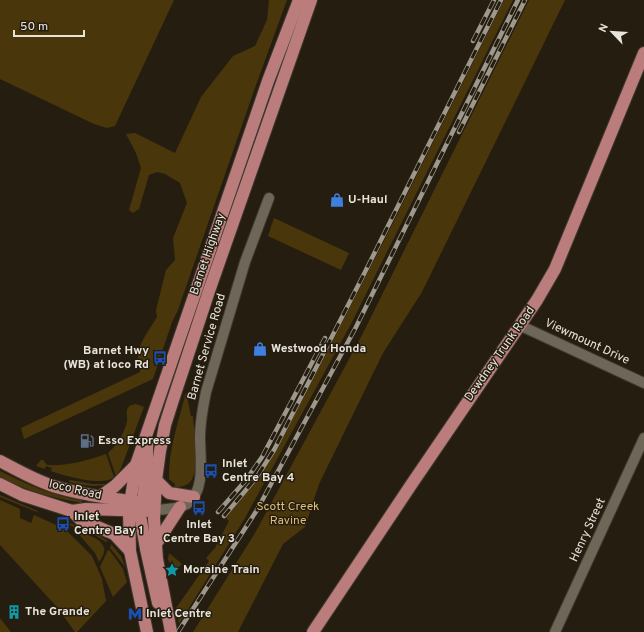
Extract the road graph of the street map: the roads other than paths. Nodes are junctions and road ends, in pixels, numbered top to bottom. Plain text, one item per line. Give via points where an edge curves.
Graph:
1 (299, 0) edge
2 (311, 0) edge
3 (644, 53) edge
4 (640, 74) edge
5 (269, 198) dead end
6 (519, 325) junction
7 (644, 383) edge
8 (147, 431) junction
9 (644, 438) edge
10 (0, 461) edge
11 (136, 465) junction
12 (156, 480) junction
13 (0, 484) edge
14 (101, 496) junction
15 (194, 497) junction
16 (145, 507) junction
17 (180, 507) junction
18 (72, 511) junction
19 (156, 544) junction
20 (130, 552) junction
21 (162, 607) junction
22 (147, 631) edge
23 (163, 632) edge
24 (171, 632) edge
25 (313, 632) edge
26 (555, 632) edge

1 - 8 main road, Barnet Highway via 268,81
2 - 12 main road, Barnet Highway via 173,400 160,451
3 - 4 main road, Dewdney Trunk Road
4 - 6 main road, Dewdney Trunk Road via 556,269
5 - 15 street, Barnet Service Road via 246,262 206,392 200,438 201,469
6 - 7 street, Viewmount Drive
6 - 25 main road, Dewdney Trunk Road
8 - 11 main road, Barnet Highway
8 - 16 main road
9 - 26 street, Henry Street
10 - 14 main road, Ioco Road via 50,485
11 - 14 main road
11 - 16 main road, Barnet Highway
12 - 15 main road via 169,493
12 - 16 main road, Barnet Highway
13 - 18 main road, Ioco Road via 22,495
14 - 16 main road, Ioco Road
15 - 17 street
16 - 17 street
16 - 18 main road, Ioco Road via 86,508
16 - 19 main road
16 - 20 main road
16 - 21 main road
17 - 19 main road
18 - 20 main road via 81,520 114,534
19 - 21 main road
20 - 22 main road
21 - 23 main road
21 - 24 main road

